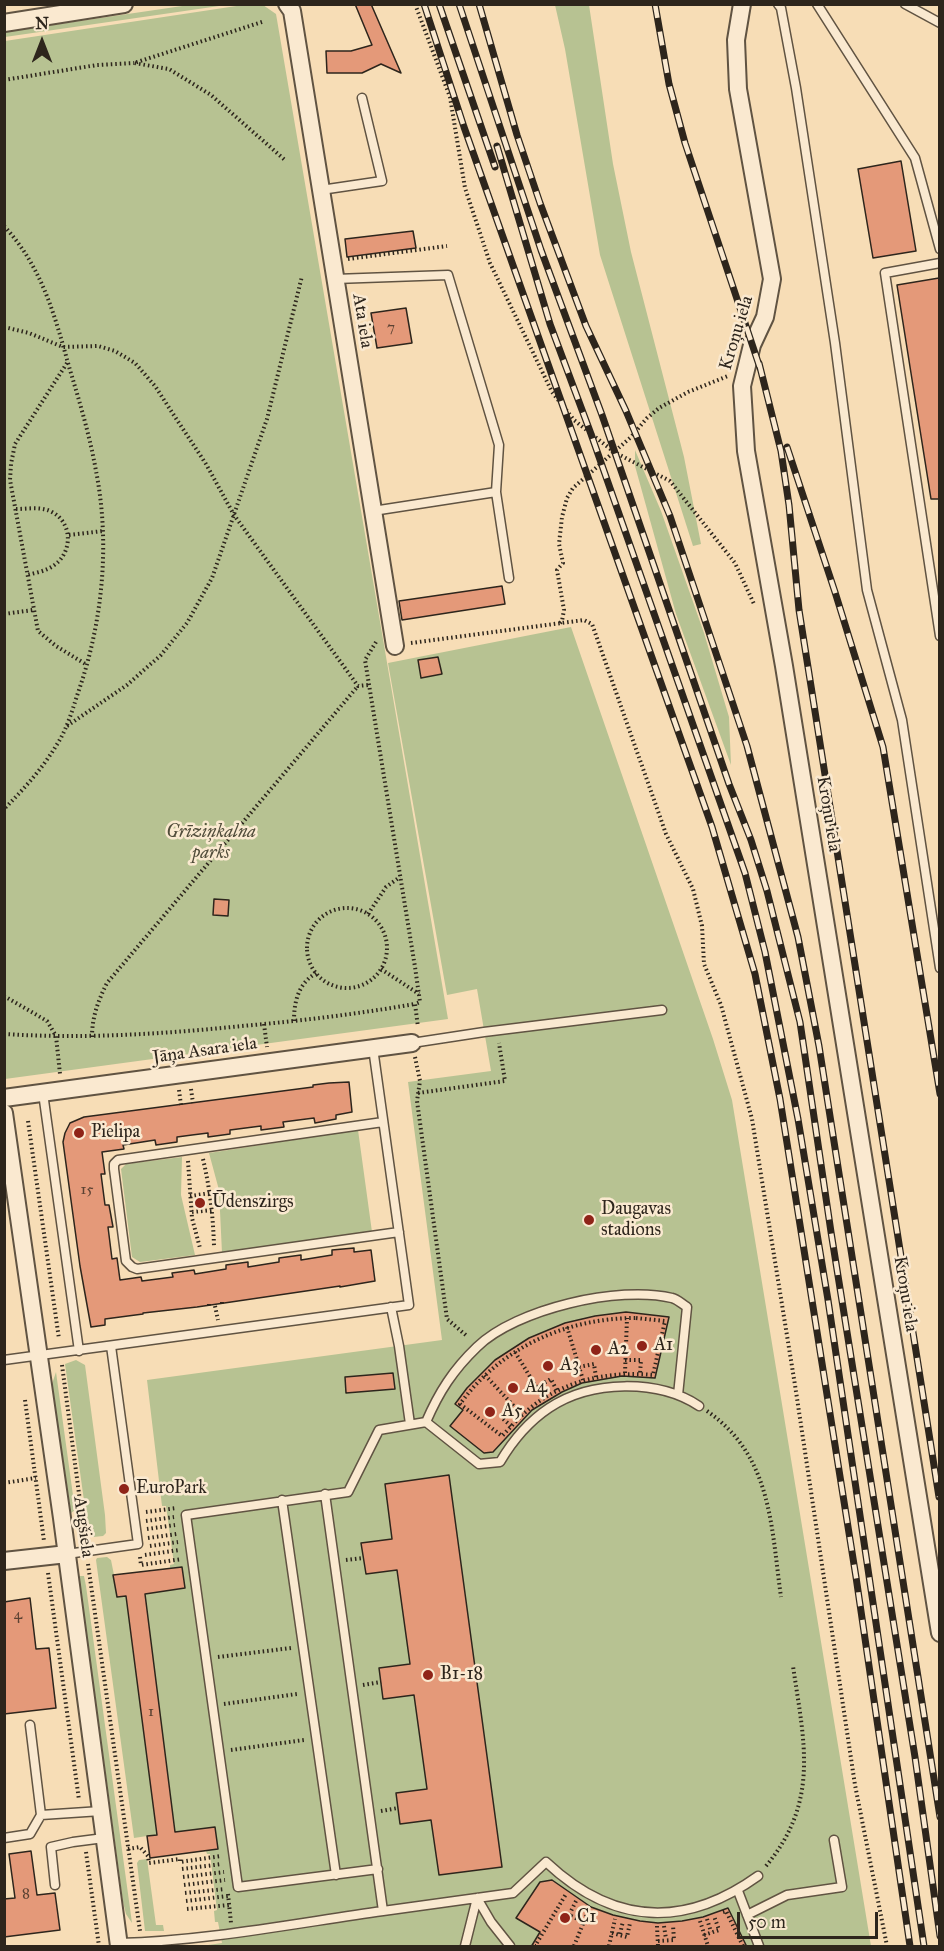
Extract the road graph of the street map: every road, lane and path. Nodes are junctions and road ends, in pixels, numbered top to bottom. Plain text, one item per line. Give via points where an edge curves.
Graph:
1 (124, 4) edge
2 (287, 4) edge
3 (415, 4) edge
4 (742, 4) edge
5 (778, 4) edge
6 (818, 4) edge
7 (905, 4) edge
8 (262, 22) dead end
9 (4, 23) edge
10 (939, 23) edge
11 (134, 63) junction
12 (4, 80) edge
13 (362, 98) dead end
14 (285, 160) dead end
15 (321, 190) junction
16 (4, 226) edge
17 (447, 246) dead end
18 (939, 249) edge
19 (332, 261) junction
20 (939, 263) edge
21 (302, 276) dead end
22 (335, 279) junction
23 (4, 327) edge
24 (63, 347) junction
25 (68, 362) junction
26 (746, 366) junction
27 (614, 452) junction
28 (10, 480) junction
29 (4, 481) edge
30 (496, 492) junction
31 (15, 509) junction
32 (373, 511) junction
33 (234, 515) junction
34 (103, 531) junction
35 (69, 535) junction
36 (27, 575) junction
37 (509, 578) dead end
38 (754, 604) dead end
39 (33, 610) junction
40 (4, 614) edge
41 (390, 621) junction
42 (559, 624) junction
43 (939, 636) edge
44 (395, 645) joint
45 (87, 665) junction
46 (368, 685) junction
47 (358, 686) junction
48 (67, 726) junction
49 (4, 809) edge
50 (400, 877) junction
51 (368, 914) junction
52 (939, 968) edge
53 (381, 969) junction
54 (316, 974) junction
55 (419, 994) junction
56 (4, 996) edge
57 (417, 1003) junction
58 (662, 1010) dead end
59 (294, 1021) junction
60 (264, 1024) junction
61 (497, 1030) junction
62 (4, 1034) edge
63 (56, 1036) junction
64 (92, 1037) junction
65 (412, 1043) junction
66 (373, 1048) junction
67 (268, 1061) junction
68 (60, 1078) dead end
69 (190, 1085) dead end
70 (179, 1087) dead end
71 (43, 1093) junction
72 (418, 1093) junction
73 (4, 1098) edge
74 (193, 1103) dead end
75 (181, 1105) dead end
76 (4, 1113) edge
77 (28, 1121) dead end
78 (383, 1122) junction
79 (200, 1147) junction
80 (188, 1149) junction
81 (211, 1193) junction
82 (190, 1196) junction
83 (213, 1210) junction
84 (192, 1212) junction
85 (399, 1232) junction
86 (215, 1258) junction
87 (202, 1260) junction
88 (391, 1307) junction
89 (627, 1318) junction
90 (567, 1327) junction
91 (478, 1345) junction
92 (111, 1346) junction
93 (79, 1351) junction
94 (515, 1352) junction
95 (61, 1353) junction
96 (39, 1356) junction
97 (625, 1359) junction
98 (4, 1360) edge
99 (579, 1367) junction
100 (625, 1373) dead end
101 (640, 1374) dead end
102 (485, 1375) junction
103 (653, 1375) dead end
104 (596, 1377) dead end
105 (583, 1381) dead end
106 (544, 1384) dead end
107 (537, 1387) junction
108 (557, 1391) dead end
109 (550, 1395) dead end
110 (678, 1395) junction
111 (544, 1398) dead end
112 (513, 1405) junction
113 (699, 1406) joint
114 (507, 1412) dead end
115 (522, 1415) dead end
116 (516, 1421) dead end
117 (426, 1422) junction
118 (410, 1424) junction
119 (512, 1426) dead end
120 (502, 1436) dead end
121 (36, 1478) dead end
122 (4, 1483) edge
123 (325, 1494) junction
124 (282, 1500) junction
125 (136, 1533) junction
126 (189, 1533) junction
127 (86, 1551) junction
128 (67, 1554) junction
129 (46, 1556) junction
130 (139, 1556) junction
131 (4, 1561) edge
132 (781, 1597) dead end
133 (939, 1633) edge
134 (303, 1646) junction
135 (207, 1658) junction
136 (793, 1666) dead end
137 (310, 1692) junction
138 (213, 1705) junction
139 (30, 1725) dead end
140 (317, 1738) junction
141 (219, 1751) junction
142 (101, 1811) junction
143 (81, 1812) junction
144 (41, 1815) junction
145 (4, 1838) edge
146 (105, 1838) junction
147 (85, 1840) junction
148 (834, 1840) dead end
149 (128, 1849) junction
150 (204, 1851) dead end
151 (205, 1858) junction
152 (235, 1866) junction
153 (182, 1869) dead end
154 (378, 1869) junction
155 (336, 1875) junction
156 (758, 1876) joint
157 (183, 1877) dead end
158 (55, 1885) dead end
159 (184, 1885) dead end
160 (738, 1891) junction
161 (185, 1893) dead end
162 (566, 1894) dead end
163 (228, 1896) junction
164 (477, 1898) junction
165 (186, 1901) dead end
166 (576, 1901) dead end
167 (228, 1905) junction
168 (583, 1906) dead end
169 (187, 1909) dead end
170 (589, 1909) dead end
171 (383, 1911) junction
172 (726, 1911) dead end
173 (747, 1915) junction
174 (714, 1916) dead end
175 (577, 1917) dead end
176 (707, 1918) dead end
177 (615, 1920) dead end
178 (623, 1921) dead end
179 (700, 1921) dead end
180 (584, 1922) junction
181 (630, 1923) dead end
182 (673, 1925) dead end
183 (657, 1926) dead end
184 (664, 1926) dead end
185 (232, 1932) junction
186 (711, 1932) dead end
187 (612, 1933) junction
188 (620, 1934) dead end
189 (704, 1935) junction
190 (666, 1939) dead end
191 (142, 1943) junction
192 (658, 1944) edge
193 (119, 1945) edge
194 (99, 1947) edge
195 (465, 1947) edge
196 (510, 1947) edge
197 (536, 1947) edge
198 (574, 1947) edge
199 (609, 1947) edge
200 (708, 1947) edge
201 (743, 1947) edge
202 (759, 1947) edge
203 (888, 1947) edge

1 - 9 street
2 - 15 street, Ata iela via 292,11
3 - 27 path via 450,97 465,188 490,263 552,392 574,420
4 - 26 street, Kroņu iela via 736,40 738,89 772,279 765,317
5 - 52 lane via 814,204 867,590 902,720
6 - 18 lane via 915,158
7 - 10 lane
8 - 11 path
11 - 12 path
11 - 14 path via 169,69 211,95
13 - 15 lane via 382,182
15 - 19 street, Ata iela
16 - 24 path via 31,261 44,286
17 - 19 path
19 - 22 street, Ata iela
20 - 43 lane via 885,273
21 - 33 path via 267,418
22 - 30 lane via 448,275 499,445
22 - 32 street, Ata iela
23 - 24 path
24 - 25 path
24 - 33 path via 98,346 135,363 155,386 206,464
25 - 28 path via 15,444
25 - 34 path via 96,472
26 - 27 path via 659,408
26 - 133 street, Kroņu iela via 742,386 746,451
27 - 38 path via 670,481 735,563
27 - 42 path via 573,488 563,509 559,544 563,563 557,575 564,610
28 - 29 path
28 - 31 path
30 - 32 lane
30 - 37 lane
31 - 35 path via 52,511 66,524
31 - 36 path
32 - 41 street, Ata iela
33 - 47 path
33 - 48 path via 212,578 175,640 127,685
34 - 35 path
34 - 45 path via 99,603
35 - 36 path via 54,566
36 - 39 path
39 - 40 path
39 - 45 path via 38,631
41 - 44 street, Ata iela
41 - 46 path via 365,660
42 - 44 path
42 - 203 path via 584,620 592,624 666,834 693,889 702,926 704,964 721,1005 752,1119 855,1785
45 - 48 path
46 - 47 path
46 - 50 path
47 - 64 path via 107,983 92,1022
48 - 49 path via 56,746
50 - 51 path via 386,887
50 - 55 path
51 - 53 path via 383,930 386,941 387,953
51 - 54 path via 343,907 326,913 313,926 306,949
53 - 54 path via 368,982 345,988 333,986
53 - 55 path
54 - 59 path via 308,978 297,997
55 - 57 path
56 - 63 path via 47,1021
57 - 59 path
57 - 65 path via 418,1029
58 - 61 lane
59 - 60 path
60 - 64 path
60 - 67 path
61 - 65 lane
61 - 72 path via 505,1081
62 - 63 path
63 - 64 path
63 - 68 path
65 - 66 street, Jāņa Asara iela
65 - 72 path via 420,1081
66 - 67 street, Jāņa Asara iela
66 - 78 lane
67 - 71 street, Jāņa Asara iela
69 - 74 path
70 - 75 path
71 - 73 street, Jāņa Asara iela
71 - 93 lane
72 - 91 path via 447,1319
76 - 96 street, Augšiela
77 - 95 path
78 - 79 lane
78 - 85 lane
79 - 80 lane
79 - 81 path
80 - 82 path
80 - 87 lane via 118,1160 114,1169 128,1264 137,1269
81 - 82 path
81 - 83 path
82 - 84 path
83 - 84 path
83 - 86 path
84 - 87 path
85 - 86 lane
85 - 88 lane via 409,1305
86 - 87 lane
88 - 92 lane
88 - 118 lane
89 - 90 path
89 - 97 path
89 - 103 path via 665,1321
90 - 94 path
90 - 99 path
91 - 110 lane via 505,1327 557,1307 611,1296 674,1298 687,1307
91 - 117 lane via 448,1378
92 - 93 lane
92 - 125 lane
93 - 95 lane
94 - 102 path
94 - 107 path
95 - 96 lane
95 - 127 path
96 - 98 lane
96 - 128 street, Augšiela
97 - 100 path
97 - 101 path via 641,1360
99 - 104 path via 594,1364
99 - 105 path
102 - 112 path
102 - 120 path via 460,1404
106 - 109 path
107 - 108 path via 551,1379
107 - 111 path
110 - 113 lane
110 - 117 lane via 651,1387 622,1386 579,1395 536,1417 500,1462 479,1464
112 - 115 path
112 - 119 path via 501,1417
113 - 132 path via 733,1434 761,1480 768,1500
114 - 116 path
117 - 118 lane
118 - 123 lane via 379,1430 348,1492
121 - 122 path
123 - 124 lane
123 - 154 lane
124 - 126 lane
124 - 134 lane
125 - 126 path
125 - 126 path
125 - 126 path
125 - 126 path
125 - 126 path via 185,1508
125 - 127 lane
125 - 130 path
126 - 130 path
126 - 130 path via 141,1565
126 - 135 lane
127 - 128 lane
127 - 149 path
128 - 129 street
128 - 142 street, Augšiela
129 - 131 street
129 - 143 path
134 - 135 path
134 - 137 lane
135 - 138 lane
136 - 156 path via 805,1778 797,1814 787,1835
137 - 138 path
137 - 140 lane
138 - 141 lane
139 - 144 lane
140 - 141 path
140 - 155 lane
141 - 152 lane
142 - 143 lane
142 - 146 street, Augšiela
143 - 144 lane
144 - 145 lane via 30,1834
146 - 147 lane
146 - 193 street, Augšiela
147 - 158 lane via 51,1847
147 - 194 path
148 - 173 lane via 842,1887 787,1895
149 - 151 path via 140,1847 149,1856 149,1863
149 - 191 path
150 - 151 path
151 - 152 path
152 - 153 path
152 - 155 lane via 238,1887
152 - 157 path
152 - 159 path
154 - 155 lane
154 - 171 lane
156 - 160 lane
160 - 164 lane via 707,1905 673,1912 622,1909 581,1891 546,1862 513,1893
160 - 173 lane
161 - 163 path via 230,1888
162 - 197 path
163 - 165 path
163 - 167 path
164 - 171 lane
164 - 195 lane
164 - 196 lane
166 - 180 path via 569,1915
167 - 169 path
167 - 185 path
168 - 175 path
170 - 180 path
171 - 185 lane
172 - 201 path
173 - 202 lane
174 - 189 path via 719,1930
176 - 186 path
177 - 187 path
178 - 188 path
179 - 189 path
180 - 198 path
181 - 187 path via 627,1937
182 - 192 path via 674,1940
183 - 192 path
184 - 190 path
185 - 191 lane
187 - 199 path
189 - 200 path
191 - 193 lane

